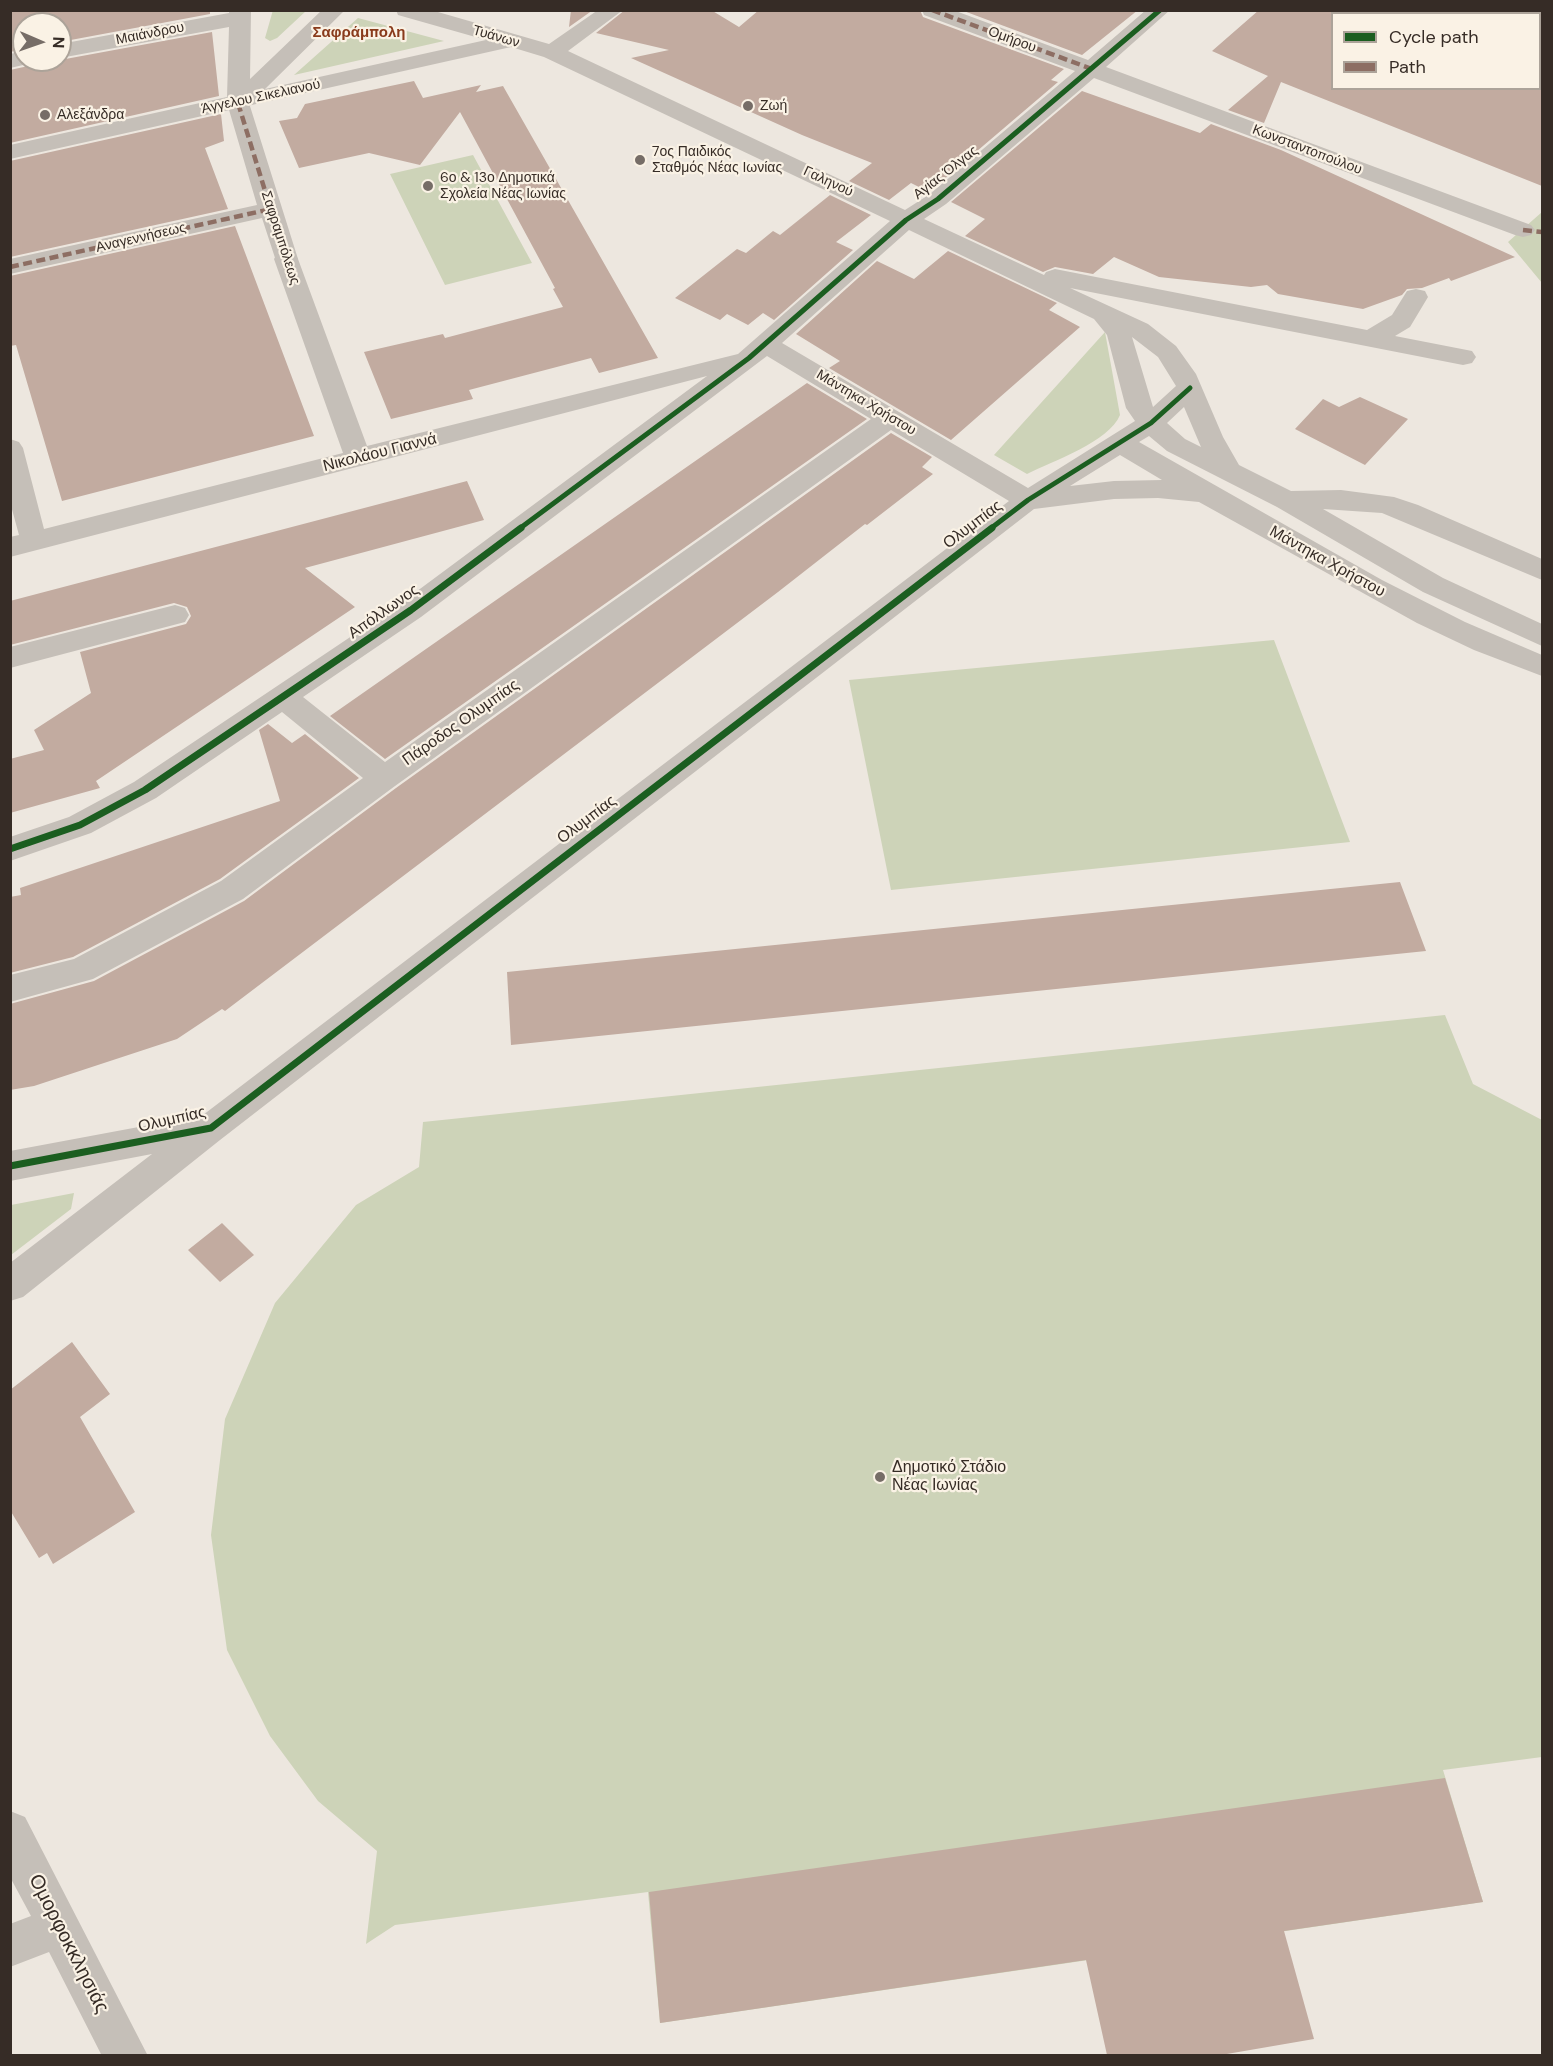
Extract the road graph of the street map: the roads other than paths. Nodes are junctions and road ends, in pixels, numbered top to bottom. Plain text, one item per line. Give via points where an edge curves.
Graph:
1 (335, 10) edge
2 (406, 10) edge
3 (613, 10) edge
4 (932, 10) edge
5 (1160, 10) edge
6 (240, 14) edge
7 (512, 41) junction
8 (72, 49) edge
9 (552, 52) junction
10 (1092, 69) junction
11 (238, 103) junction
12 (10, 152) edge
13 (270, 209) junction
14 (906, 220) junction
15 (1523, 230) dead end
16 (10, 267) edge
17 (1006, 267) junction
18 (1416, 297) dead end
19 (1103, 313) junction
20 (1371, 339) junction
21 (757, 351) junction
22 (1462, 357) dead end
23 (1190, 388) junction
24 (890, 418) junction
25 (1151, 423) junction
26 (1119, 442) junction
27 (10, 448) edge
28 (358, 458) junction
29 (1230, 473) junction
30 (1203, 493) junction
31 (1028, 500) junction
32 (1287, 500) junction
33 (22, 544) edge
34 (1542, 570) edge
35 (175, 615) dead end
36 (1542, 636) edge
37 (10, 658) edge
38 (1542, 666) edge
39 (284, 698) junction
40 (384, 778) junction
41 (10, 849) edge
42 (10, 989) edge
43 (211, 1128) junction
44 (10, 1166) edge
45 (10, 1286) edge
46 (10, 1832) edge
47 (59, 1927) junction
48 (10, 1946) edge
49 (126, 2055) edge

1 - 11 street
2 - 7 street, Τυάνων
3 - 9 street
4 - 10 street, Ομήρου
5 - 10 street, Αγίας Όλγας
6 - 8 street, Μαιάνδρου
6 - 11 street, Σαφραμπόλεως
7 - 9 street, Τυάνων
7 - 11 street, Άγγελου Σικελιανού
9 - 14 street, Γαληνού
10 - 14 street, Αγίας Όλγας via 938,199
10 - 15 street, Κωνσταντοπούλου
11 - 12 street, Άγγελου Σικελιανού
11 - 13 street, Σαφραμπόλεως
13 - 16 street, Αναγεννήσεως
13 - 28 street, Σαφραμπόλεως
14 - 17 street, Γαληνού
14 - 21 street, Αγίας Όλγας
17 - 19 street, Γαληνού
17 - 20 street
18 - 20 street via 1401,321
19 - 23 street, Γαληνού via 1161,343 1181,368
19 - 25 street, Γαληνού via 1119,334 1139,408
20 - 22 street
21 - 24 street, Μάντηκα Χρήστου
21 - 28 street, Νικολάου Γιαννά
21 - 39 street, Απόλλωνος via 411,610
23 - 25 street
23 - 29 street, Γαληνού via 1207,432
24 - 31 street, Μάντηκα Χρήστου
24 - 40 street, Πάροδος Ολυμπίας
25 - 26 street, Ολυμπίας
25 - 29 street, Μάντηκα Χρήστου via 1176,445
26 - 30 street, Μάντηκα Χρήστου
26 - 31 street, Ολυμπίας
27 - 33 street
28 - 33 street, Νικολάου Γιαννά
29 - 32 street, Μάντηκα Χρήστου
30 - 31 street via 1114,490
30 - 38 street, Μάντηκα Χρήστου via 1416,612
31 - 43 street, Ολυμπίας
32 - 34 street via 1341,499 1384,504
32 - 36 street, Μάντηκα Χρήστου via 1433,585
35 - 37 street
39 - 40 street
39 - 41 street, Απόλλωνος via 145,790 80,825
40 - 42 street, Πάροδος Ολυμπίας via 232,890 82,970
43 - 44 street, Ολυμπίας
43 - 45 street, Ολυμπίας
46 - 47 street, Ομορφοκκλησιάς
47 - 48 street
47 - 49 street, Ομορφοκκλησιάς

